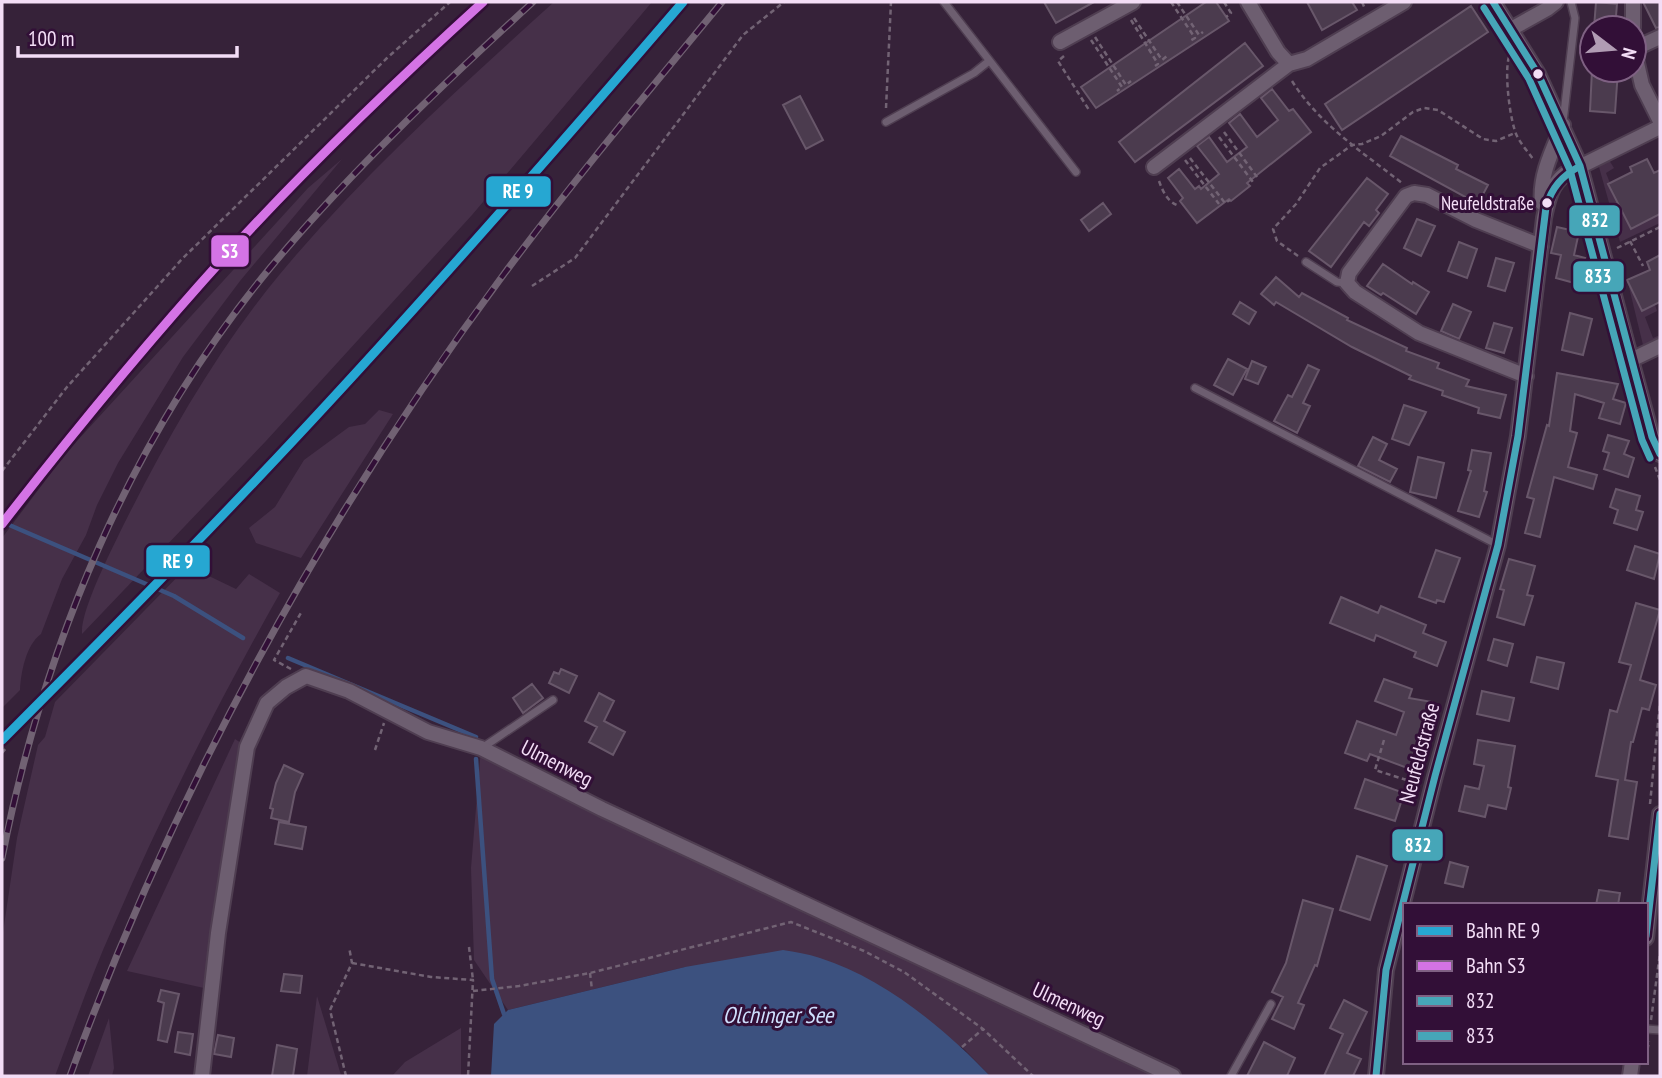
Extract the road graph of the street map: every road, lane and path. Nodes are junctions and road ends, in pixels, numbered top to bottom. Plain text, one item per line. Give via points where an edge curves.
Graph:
1 (450, 2) edge
2 (784, 2) edge
3 (891, 2) edge
4 (944, 2) edge
5 (1171, 2) edge
6 (1177, 2) edge
7 (1224, 2) edge
8 (1248, 2) edge
9 (1404, 2) edge
10 (1493, 2) edge
11 (1556, 2) edge
12 (1571, 2) edge
13 (1127, 5) edge
14 (1226, 17) dead end
15 (1087, 27) junction
16 (1511, 29) junction
17 (1203, 32) dead end
18 (1190, 41) dead end
19 (1060, 42) joint
20 (1520, 43) junction
21 (1167, 56) dead end
22 (989, 61) junction
23 (1289, 64) junction
24 (1155, 66) dead end
25 (1131, 81) dead end
26 (1642, 84) edge
27 (1117, 91) dead end
28 (1089, 110) dead end
29 (886, 122) joint
30 (1212, 122) junction
31 (1660, 124) edge
32 (1563, 125) junction
33 (1515, 133) junction
34 (1352, 145) junction
35 (1179, 148) junction
36 (1580, 166) junction
37 (1154, 167) joint
38 (1546, 171) junction
39 (1076, 172) dead end
40 (1257, 177) dead end
41 (1253, 182) dead end
42 (1414, 193) junction
43 (1230, 200) dead end
44 (1219, 204) dead end
45 (1181, 206) dead end
46 (1544, 218) junction
47 (1660, 227) edge
48 (1630, 241) junction
49 (1541, 246) junction
50 (1604, 254) junction
51 (1306, 262) joint
52 (1643, 266) dead end
53 (1347, 283) junction
54 (532, 286) dead end
55 (1660, 346) edge
56 (1630, 360) junction
57 (1526, 376) junction
58 (1195, 388) dead end
59 (1656, 436) edge
60 (1660, 454) edge
61 (2, 471) edge
62 (1498, 545) junction
63 (302, 611) dead end
64 (274, 660) dead end
65 (553, 700) dead end
66 (388, 712) junction
67 (1384, 740) dead end
68 (6, 748) dead end
69 (481, 748) junction
70 (375, 750) dead end
71 (2, 753) edge
72 (1432, 788) junction
73 (1660, 814) edge
74 (1657, 868) edge
75 (1648, 925) edge
76 (349, 947) dead end
77 (470, 947) dead end
78 (1660, 953) edge
79 (352, 963) junction
80 (590, 973) junction
81 (473, 980) junction
82 (592, 990) dead end
83 (473, 991) junction
84 (1271, 1004) dead end
85 (983, 1029) junction
86 (1648, 1029) edge
87 (1660, 1030) edge
88 (962, 1047) dead end
89 (202, 1076) edge
90 (346, 1076) edge
91 (468, 1076) edge
92 (1033, 1076) edge
93 (1173, 1076) edge
94 (1231, 1076) edge
95 (1376, 1076) edge

1 - 61 path via 182,259 67,387
2 - 54 path via 743,36 575,258
3 - 29 path
4 - 22 lane
5 - 18 path via 1195,38
6 - 17 path via 1199,35
7 - 14 path via 1231,13
8 - 23 street
9 - 23 street via 1307,59
10 - 16 street
11 - 16 street
12 - 32 lane via 1575,18
13 - 15 street
13 - 21 path via 1162,60
13 - 24 path via 1158,64
15 - 19 street
15 - 25 path via 1126,85
15 - 27 path via 1122,87
16 - 20 street
19 - 28 path via 1065,57 1058,61
20 - 32 street
20 - 33 path via 1507,64
22 - 29 lane
22 - 39 lane
23 - 30 street
23 - 34 path via 1293,82
26 - 31 street
30 - 35 street
30 - 40 path
30 - 41 path
31 - 36 street, Neufeldstraße
32 - 36 street
32 - 38 street
33 - 34 path via 1496,141 1483,139 1450,116 1424,108 1381,136
33 - 38 path
34 - 42 path
34 - 51 path via 1320,168 1273,229 1277,241
35 - 37 street
35 - 43 path via 1225,203
35 - 44 path
36 - 46 street, Neufeldstraße via 1558,180
36 - 50 street
37 - 45 path via 1162,190 1173,204
38 - 46 street via 1541,198
42 - 49 street
42 - 53 street via 1406,196 1349,273
46 - 49 street, Neufeldstraße
47 - 48 path
48 - 50 path
48 - 52 path
49 - 57 street, Neufeldstraße
50 - 56 street
51 - 53 lane via 1337,282
53 - 57 street via 1419,333
55 - 56 street
56 - 59 street
57 - 62 street, Neufeldstraße
58 - 62 lane
59 - 60 street
62 - 72 street, Neufeldstraße
63 - 64 path
65 - 69 lane
66 - 69 street, Ulmenweg via 428,732
66 - 70 path
66 - 89 street, Ulmenweg via 349,691 306,677 267,703 247,747 218,933
67 - 72 path via 1375,770
68 - 71 path
69 - 93 street, Ulmenweg
72 - 95 street, Neufeldstraße via 1386,970
73 - 74 street
74 - 75 street
76 - 79 path
77 - 81 path
78 - 86 path
79 - 81 path
79 - 90 path via 330,1010
80 - 82 path
80 - 83 path
80 - 85 path via 791,922 904,972
81 - 83 path
83 - 91 path
84 - 94 lane
85 - 88 path
85 - 92 path
86 - 87 lane

